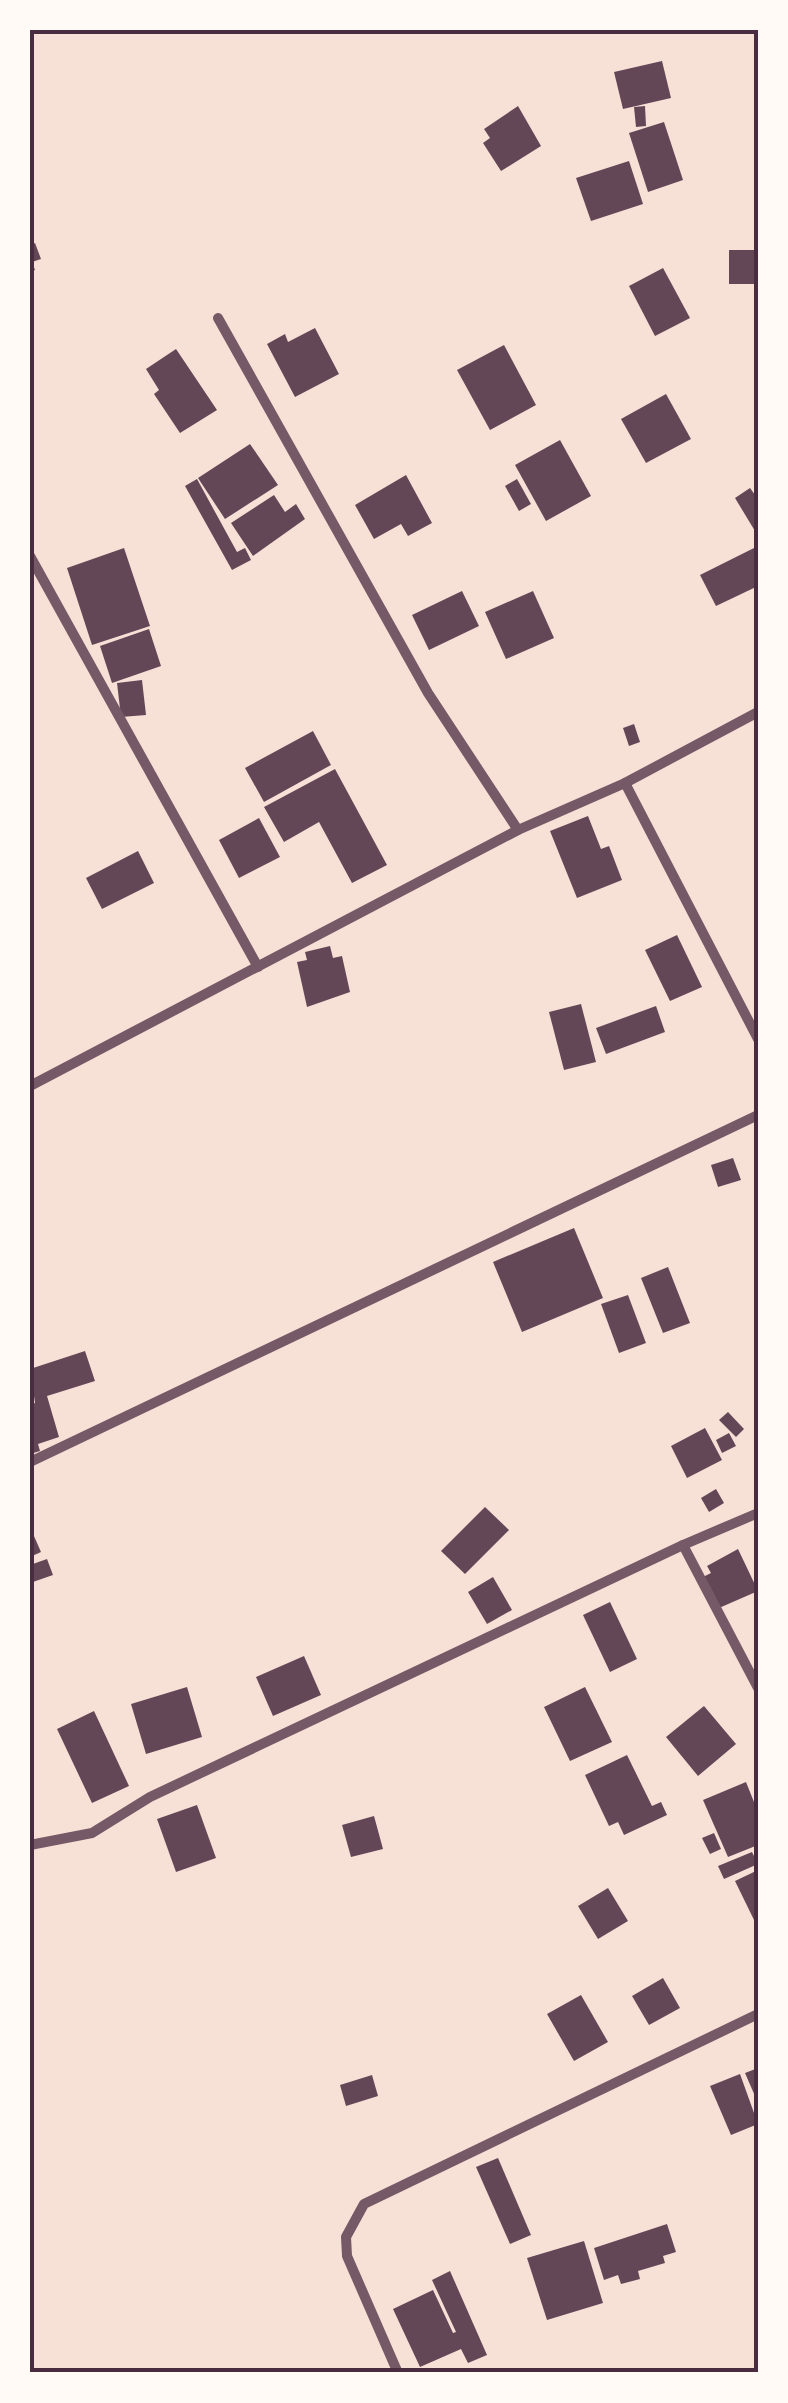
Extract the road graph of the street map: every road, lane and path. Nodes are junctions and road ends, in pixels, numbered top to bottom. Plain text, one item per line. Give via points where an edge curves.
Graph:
1 (218, 318) dead end
2 (30, 556) edge
3 (758, 712) edge
4 (625, 783) junction
5 (518, 830) junction
6 (258, 967) junction
7 (758, 1040) edge
8 (30, 1086) edge
9 (758, 1115) edge
10 (30, 1462) edge
11 (758, 1513) edge
12 (683, 1545) junction
13 (758, 1688) edge
14 (30, 1845) edge
15 (758, 2014) edge
16 (398, 2373) edge

1 - 5 street via 428,693
2 - 6 street
3 - 4 street
4 - 5 street
4 - 7 street
5 - 6 street
6 - 8 street
9 - 10 street
11 - 12 street
12 - 13 street
12 - 14 street via 150,1797 92,1833
15 - 16 street via 364,2204 346,2237 347,2256

